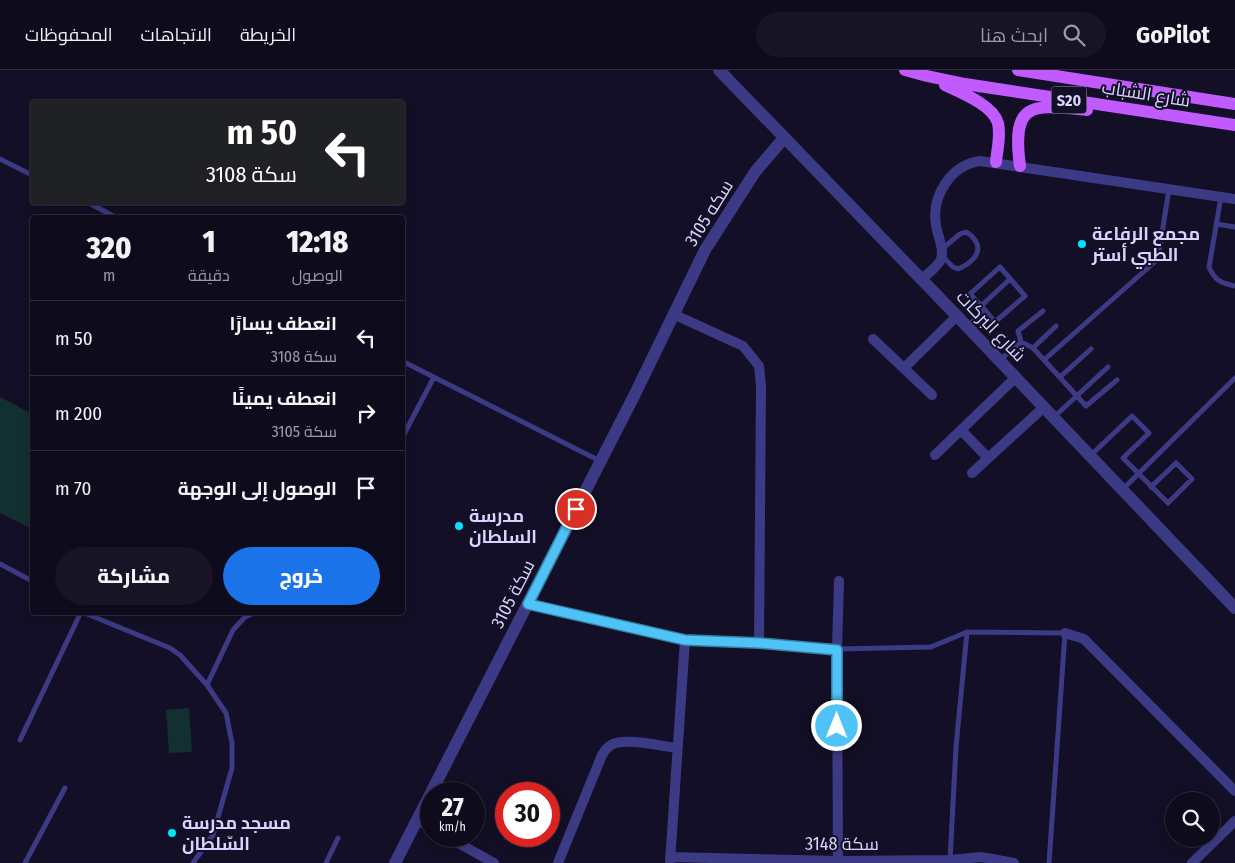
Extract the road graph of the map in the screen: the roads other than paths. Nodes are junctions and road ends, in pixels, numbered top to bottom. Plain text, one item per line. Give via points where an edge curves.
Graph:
1 (719, 70) edge
2 (905, 70) edge
3 (1018, 70) edge
4 (927, 76) junction
5 (1235, 104) edge
6 (1148, 112) junction
7 (1235, 125) edge
8 (784, 138) junction
9 (0, 159) edge
10 (996, 162) junction
11 (1020, 166) junction
12 (30, 174) edge
13 (1169, 189) junction
14 (1221, 197) junction
15 (1235, 199) edge
16 (93, 205) edge
17 (111, 215) edge
18 (1216, 224) junction
19 (1235, 227) edge
20 (942, 252) junction
21 (922, 279) junction
22 (1010, 279) junction
23 (1235, 286) edge
24 (983, 308) junction
25 (1043, 310) dead end
26 (673, 314) junction
27 (957, 316) junction
28 (1056, 326) dead end
29 (968, 327) junction
30 (872, 339) dead end
31 (1021, 342) junction
32 (1033, 348) junction
33 (1091, 349) dead end
34 (1044, 360) junction
35 (1000, 361) junction
36 (405, 362) edge
37 (1108, 367) dead end
38 (904, 368) junction
39 (434, 377) junction
40 (1016, 377) junction
41 (1060, 377) junction
42 (1235, 378) edge
43 (1117, 380) dead end
44 (932, 395) dead end
45 (1076, 396) junction
46 (1044, 407) junction
47 (1054, 418) junction
48 (961, 430) junction
49 (405, 431) edge
50 (935, 455) dead end
51 (1090, 456) junction
52 (988, 458) junction
53 (600, 461) junction
54 (972, 473) dead end
55 (1138, 474) junction
56 (1151, 487) junction
57 (1122, 490) junction
58 (0, 564) edge
59 (30, 579) edge
60 (839, 581) dead end
61 (528, 604) junction
62 (1235, 608) edge
63 (80, 615) edge
64 (88, 615) edge
65 (250, 615) edge
66 (967, 632) junction
67 (1066, 633) junction
68 (685, 640) junction
69 (759, 643) junction
70 (837, 650) junction
71 (206, 686) junction
72 (20, 740) dead end
73 (677, 748) junction
74 (65, 788) dead end
75 (1235, 791) edge
76 (417, 820) junction
77 (1235, 821) edge
78 (420, 822) edge
79 (338, 838) dead end
80 (466, 847) edge
81 (670, 860) edge
82 (950, 860) junction
83 (838, 861) junction
84 (25, 863) edge
85 (193, 863) edge
86 (326, 863) edge
87 (395, 863) edge
88 (494, 863) edge
89 (558, 863) edge
90 (1014, 863) edge
91 (1049, 863) edge
92 (1192, 863) edge

1 - 8 street, شارع البركات
2 - 4 main road, شارع الشباب / S20
3 - 5 main road, شارع الشباب / S20
4 - 6 main road, شارع الشباب / S20
4 - 10 main road via 974,98 993,115 998,122 999,135
6 - 7 main road, شارع الشباب / S20
6 - 11 main road via 1035,108 1021,119 1018,134
8 - 21 street, شارع البركات
8 - 26 street, سكه 3105 via 755,172 709,243
9 - 12 lane
10 - 11 street
10 - 20 street via 969,163 954,172 945,184 935,210
11 - 13 street
13 - 14 street
13 - 34 lane via 1158,259
14 - 15 street
14 - 18 lane
16 - 17 lane
18 - 19 lane
18 - 23 lane via 1209,267 1220,283
20 - 20 lane via 958,269 979,249 966,232
20 - 21 street via 937,265
21 - 27 street, شارع البركات
22 - 24 lane
22 - 24 lane via 1000,267 970,294
22 - 24 lane via 1025,296 995,322
24 - 29 lane
25 - 31 lane via 1018,331
26 - 53 street, سكة 3105
26 - 69 street via 743,346 759,366
27 - 29 street, شارع البركات
27 - 38 street
28 - 32 lane
29 - 35 street, شارع البركات
30 - 38 street
31 - 32 lane
31 - 35 lane
32 - 34 lane
33 - 41 lane
34 - 41 lane
35 - 40 street, شارع البركات
36 - 39 lane
37 - 45 lane
38 - 44 street
39 - 49 lane
39 - 53 lane
40 - 46 street, شارع البركات
40 - 48 street
41 - 45 lane
42 - 55 lane
43 - 45 lane via 1086,406
45 - 47 lane
46 - 47 street, شارع البركات
46 - 52 street
47 - 51 street, شارع البركات
48 - 50 street
48 - 52 street
51 - 55 lane via 1132,416 1149,433 1123,458
51 - 57 street, شارع البركات
52 - 54 street
53 - 61 street, سكة 3105
55 - 56 lane
55 - 57 lane
56 - 56 lane via 1168,503 1192,479 1176,463
57 - 62 street, شارع البركات
58 - 59 lane
60 - 70 street
61 - 68 street
61 - 76 street, سكة 3105
63 - 72 lane
64 - 71 lane via 170,648
65 - 71 lane via 233,630
66 - 67 lane
66 - 70 lane via 930,647
66 - 82 lane
67 - 75 street via 1084,639
67 - 91 lane
68 - 69 street
68 - 73 street
69 - 70 street
70 - 83 street
71 - 85 lane via 226,713 232,743 232,768 213,835
73 - 81 street
73 - 89 street via 630,742 606,748
74 - 84 lane
76 - 78 street
76 - 87 street, سكة 3105
77 - 92 street
79 - 86 lane
80 - 88 street
81 - 83 street, سكة 3148
82 - 83 street, سكة 3148
82 - 90 street, سكة 3148 via 981,857

